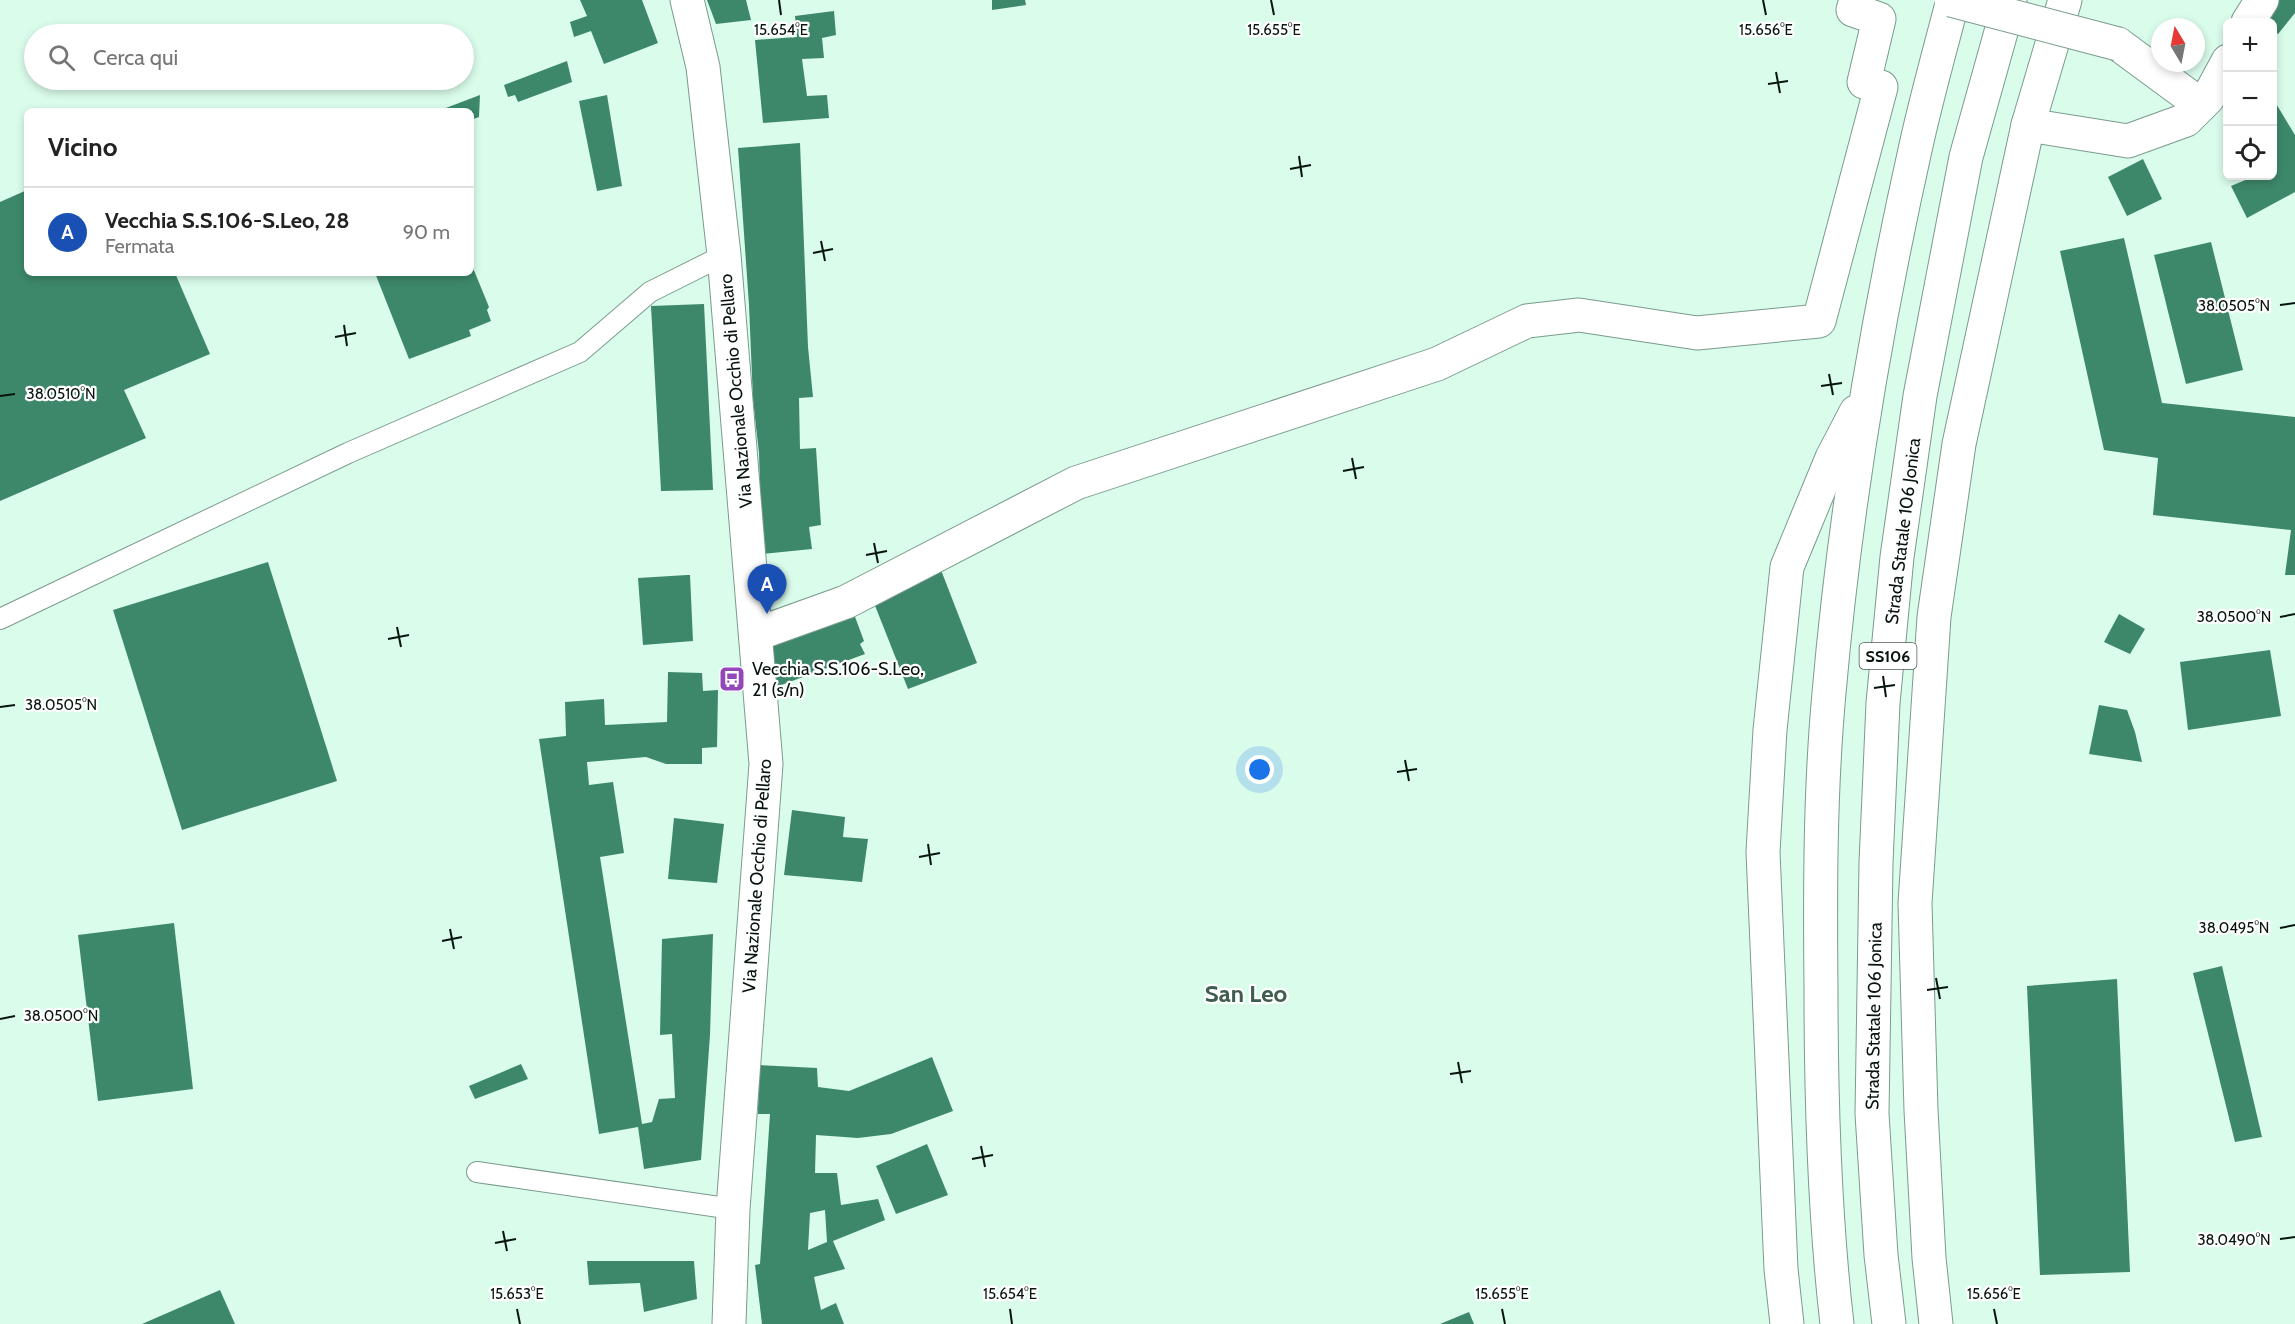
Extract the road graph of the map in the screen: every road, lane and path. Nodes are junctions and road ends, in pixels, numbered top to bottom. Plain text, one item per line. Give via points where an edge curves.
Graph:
1 (687, 0) edge
2 (1856, 0) edge
3 (1952, 0) edge
4 (2010, 0) edge
5 (2065, 0) edge
6 (2262, 0) edge
7 (2251, 18) edge
8 (2223, 70) edge
9 (2200, 105) junction
10 (2028, 125) junction
11 (724, 255) junction
12 (1868, 386) junction
13 (0, 619) edge
14 (757, 634) junction
15 (477, 1172) dead end
16 (733, 1209) junction
17 (729, 1324) edge
18 (1787, 1324) edge
19 (1837, 1324) edge
20 (1889, 1324) edge
21 (1936, 1324) edge

1 - 11 main road, Via Nazionale Occhio di Pellaro via 703,67
2 - 14 main road via 1853,10 1879,19 1864,82 1881,87 1820,321 1697,333 1579,315 1527,321 1437,364 1076,483 846,602
3 - 9 main road, bridge via 2118,44
3 - 12 main road, SS106 via 1915,149
4 - 20 main road, Strada Statale 106 Jonica / SS106 via 1966,157 1920,396 1897,557 1883,704 1872,1114
5 - 10 main road
6 - 7 main road
8 - 9 main road
9 - 10 main road via 2186,120 2128,141
10 - 21 main road via 1959,444 1934,617 1915,903 1929,1258
11 - 13 lane via 650,292 580,352 348,453
11 - 14 main road, Via Nazionale Occhio di Pellaro
12 - 18 main road via 1832,458 1787,567 1770,730 1763,852 1780,1269
12 - 19 main road, SS106 via 1843,552 1828,697 1820,859 1821,1119
14 - 16 main road, Via Nazionale Occhio di Pellaro via 766,764
15 - 16 lane
16 - 17 main road, Via Nazionale Occhio di Pellaro

